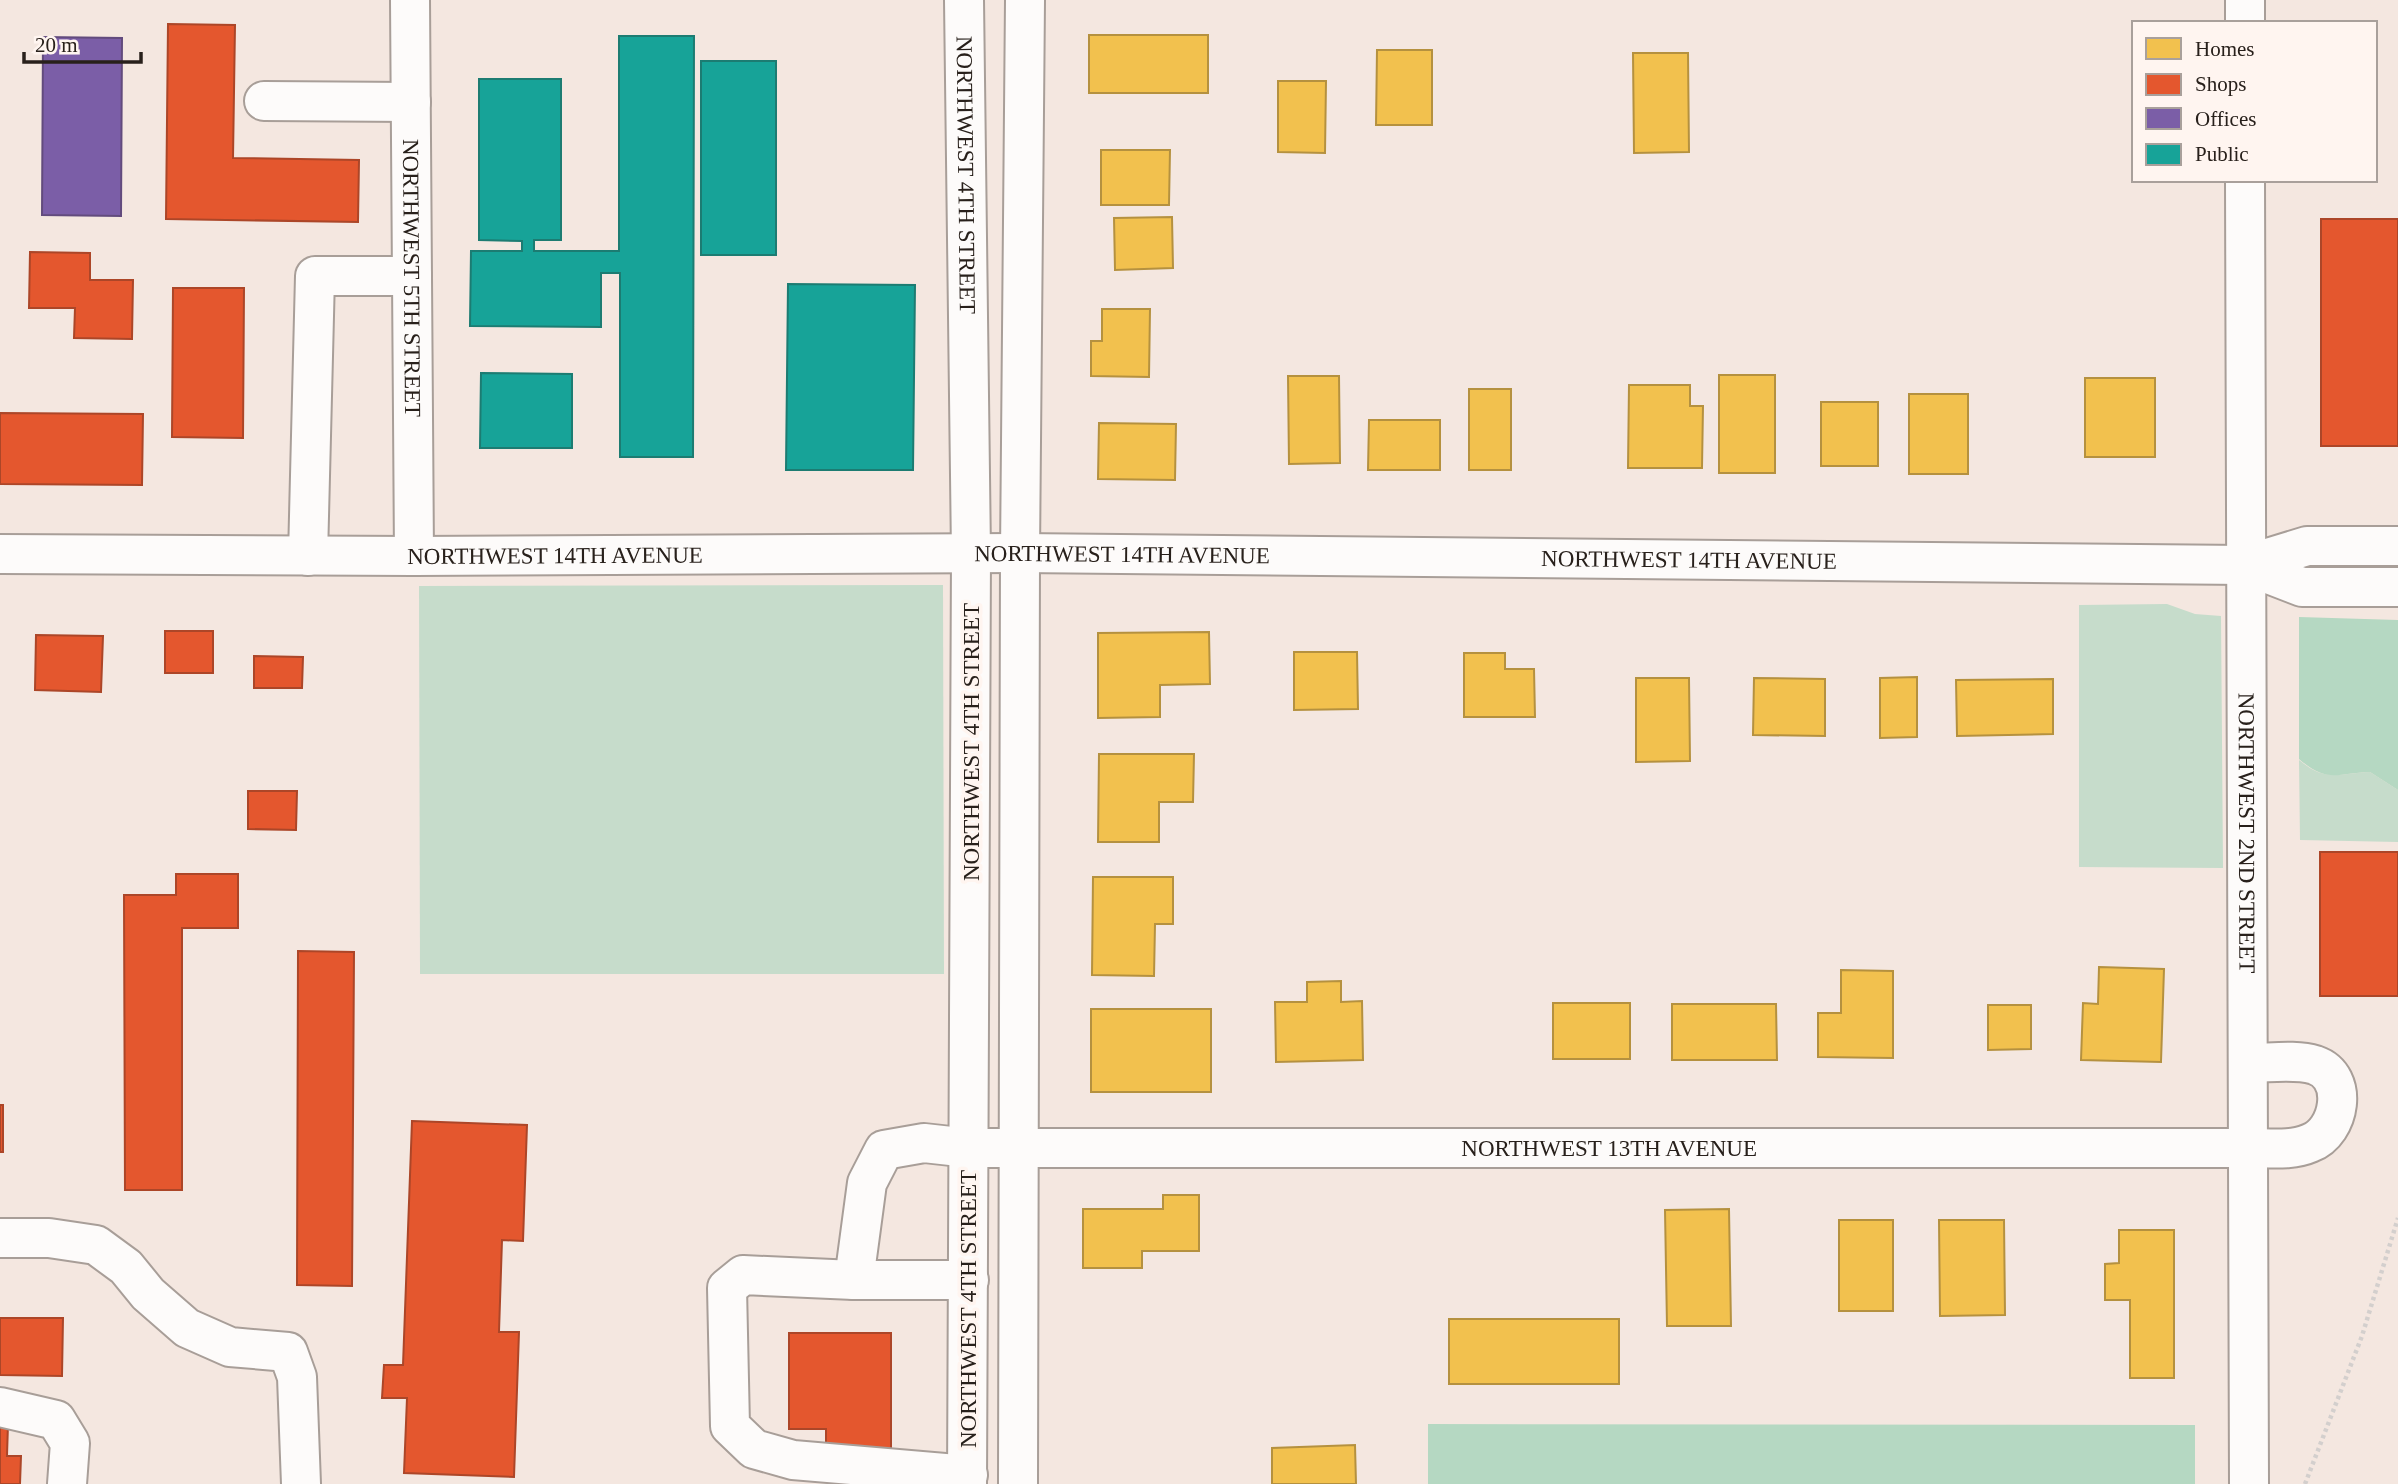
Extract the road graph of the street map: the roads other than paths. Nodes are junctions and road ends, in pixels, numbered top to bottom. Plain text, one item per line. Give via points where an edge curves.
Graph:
1 (410, 0) edge
2 (964, 0) edge
3 (1025, 0) edge
4 (2245, 0) edge
5 (2245, 21) edge
6 (264, 101) dead end
7 (411, 102) junction
8 (2245, 182) edge
9 (412, 276) junction
10 (2398, 546) edge
11 (1020, 553) junction
12 (0, 554) edge
13 (971, 554) junction
14 (308, 556) junction
15 (414, 556) junction
16 (2245, 565) junction
17 (2398, 587) edge
18 (2250, 1063) junction
19 (969, 1148) junction
20 (1018, 1148) junction
21 (2250, 1149) junction
22 (0, 1238) edge
23 (855, 1280) junction
24 (969, 1280) junction
25 (0, 1407) edge
26 (967, 1480) edge
27 (67, 1484) edge
28 (301, 1484) edge
29 (1017, 1484) edge
30 (2249, 1484) edge

1 - 7 street, NORTHWEST 5TH STREET
2 - 13 street, NORTHWEST 4TH STREET
3 - 11 street, NORTHWEST 4TH STREET
4 - 5 street
6 - 7 street
7 - 9 street, NORTHWEST 5TH STREET
8 - 16 street, NORTHWEST 2ND STREET
9 - 14 street via 315,276
9 - 15 street, NORTHWEST 5TH STREET
10 - 16 street, NORTHWEST 14TH AVENUE via 2307,546
11 - 13 street, NORTHWEST 14TH AVENUE
11 - 16 street, NORTHWEST 14TH AVENUE
11 - 20 street, NORTHWEST 4TH STREET
12 - 14 street, NORTHWEST 14TH AVENUE
13 - 15 street, NORTHWEST 14TH AVENUE
13 - 19 street, NORTHWEST 4TH STREET
14 - 15 street, NORTHWEST 14TH AVENUE
16 - 17 street, NORTHWEST 14TH AVENUE via 2302,587
16 - 18 street, NORTHWEST 2ND STREET
18 - 21 street, NORTHWEST 2ND STREET
18 - 21 street, NORTHWEST 13TH AVENUE via 2318,1066 2331,1074 2338,1087 2329,1127 2313,1143
19 - 20 street, NORTHWEST 13TH AVENUE
19 - 23 street, NORTHWEST 13TH AVENUE via 924,1143 884,1150 867,1184
19 - 24 street, NORTHWEST 4TH STREET
20 - 21 street, NORTHWEST 13TH AVENUE
20 - 29 street, NORTHWEST 4TH STREET
21 - 30 street, NORTHWEST 2ND STREET
22 - 28 street via 50,1238 96,1245 126,1267 148,1294 187,1328 230,1347 288,1352 296,1377
23 - 24 street
23 - 26 street via 743,1275 727,1288 730,1426 754,1450 793,1461
24 - 26 street, NORTHWEST 4TH STREET
25 - 27 street via 56,1420 70,1443

